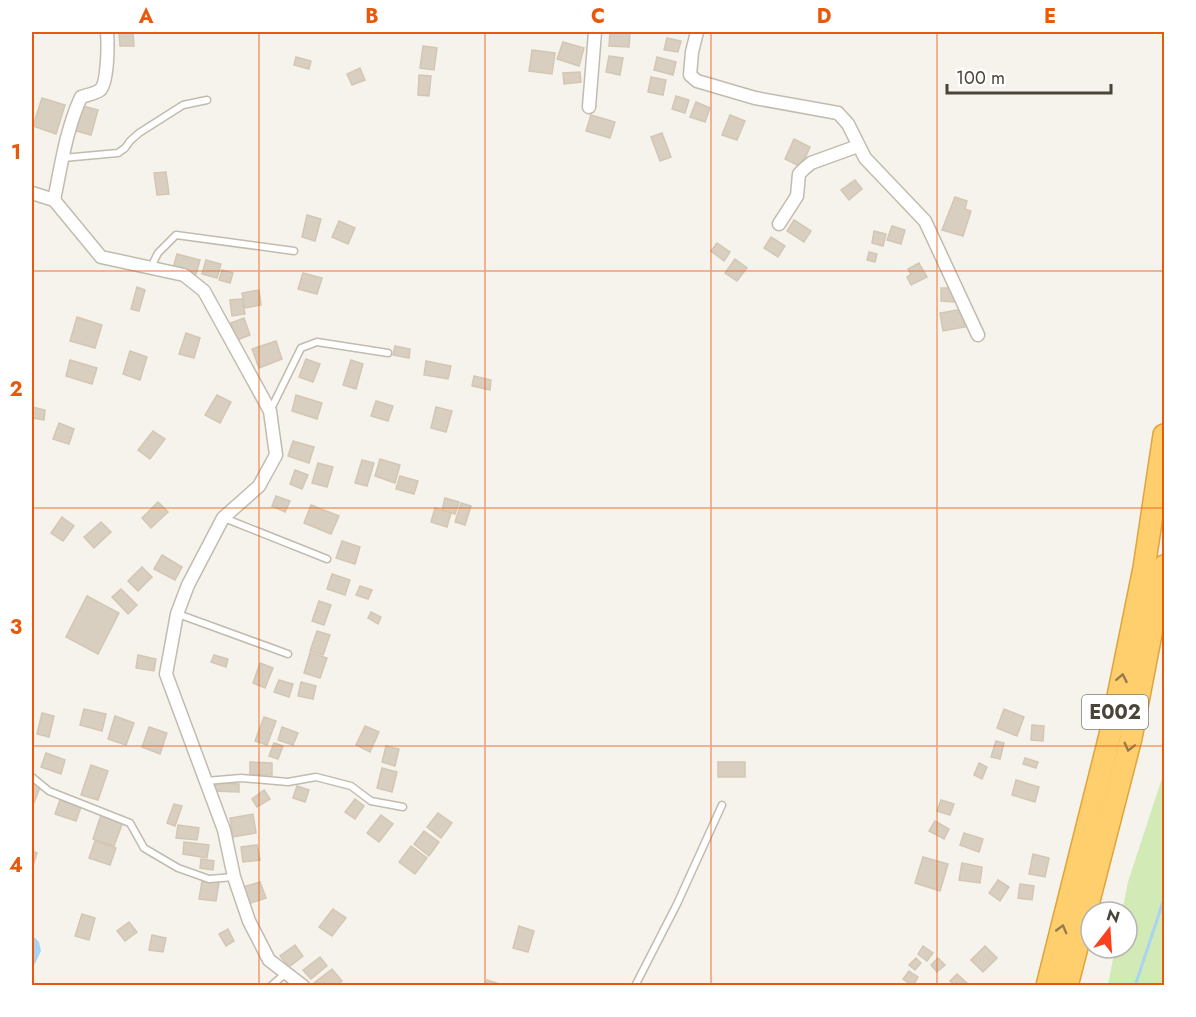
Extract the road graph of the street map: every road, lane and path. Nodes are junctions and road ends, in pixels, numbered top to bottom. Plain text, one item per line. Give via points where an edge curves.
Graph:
1 (107, 32) edge
2 (595, 32) edge
3 (697, 32) edge
4 (207, 100) dead end
5 (589, 107) dead end
6 (858, 146) junction
7 (63, 158) junction
8 (32, 193) edge
9 (54, 201) junction
10 (779, 224) dead end
11 (294, 251) dead end
12 (152, 267) junction
13 (978, 335) dead end
14 (388, 353) dead end
15 (270, 411) junction
16 (1164, 435) edge
17 (223, 518) junction
18 (327, 559) dead end
19 (1164, 566) edge
20 (177, 614) junction
21 (288, 654) dead end
22 (32, 777) edge
23 (206, 781) junction
24 (722, 805) dead end
25 (403, 807) dead end
26 (234, 877) junction
27 (287, 972) junction
28 (271, 986) edge
29 (303, 986) edge
30 (635, 986) edge
31 (1047, 986) edge
32 (1067, 986) edge

1 - 7 street via 103,85 81,97
2 - 5 street
3 - 6 street via 690,75 697,81 755,98 838,113
4 - 7 lane via 183,105 140,133 118,153
6 - 10 street via 804,169 799,174 797,196
6 - 13 street via 925,221
7 - 9 street
8 - 9 street
9 - 12 street via 101,256
11 - 12 lane via 176,235 158,253
12 - 15 street via 184,275 204,291
14 - 15 lane via 317,342 301,348
15 - 17 street via 276,454 259,486
31 -> 16 highway, E002 via 1111,731 1144,568
17 - 18 lane
17 - 20 street
19 -> 32 highway, E002 via 1131,738
20 - 21 lane
20 - 23 street via 166,674
22 - 26 lane via 49,791 130,823 144,848 178,868 209,879
23 - 25 lane via 241,778 288,782 316,777 351,786 371,801
23 - 26 street via 224,830
24 - 30 lane
26 - 27 street via 249,921 269,960
27 - 28 lane
27 - 29 street

